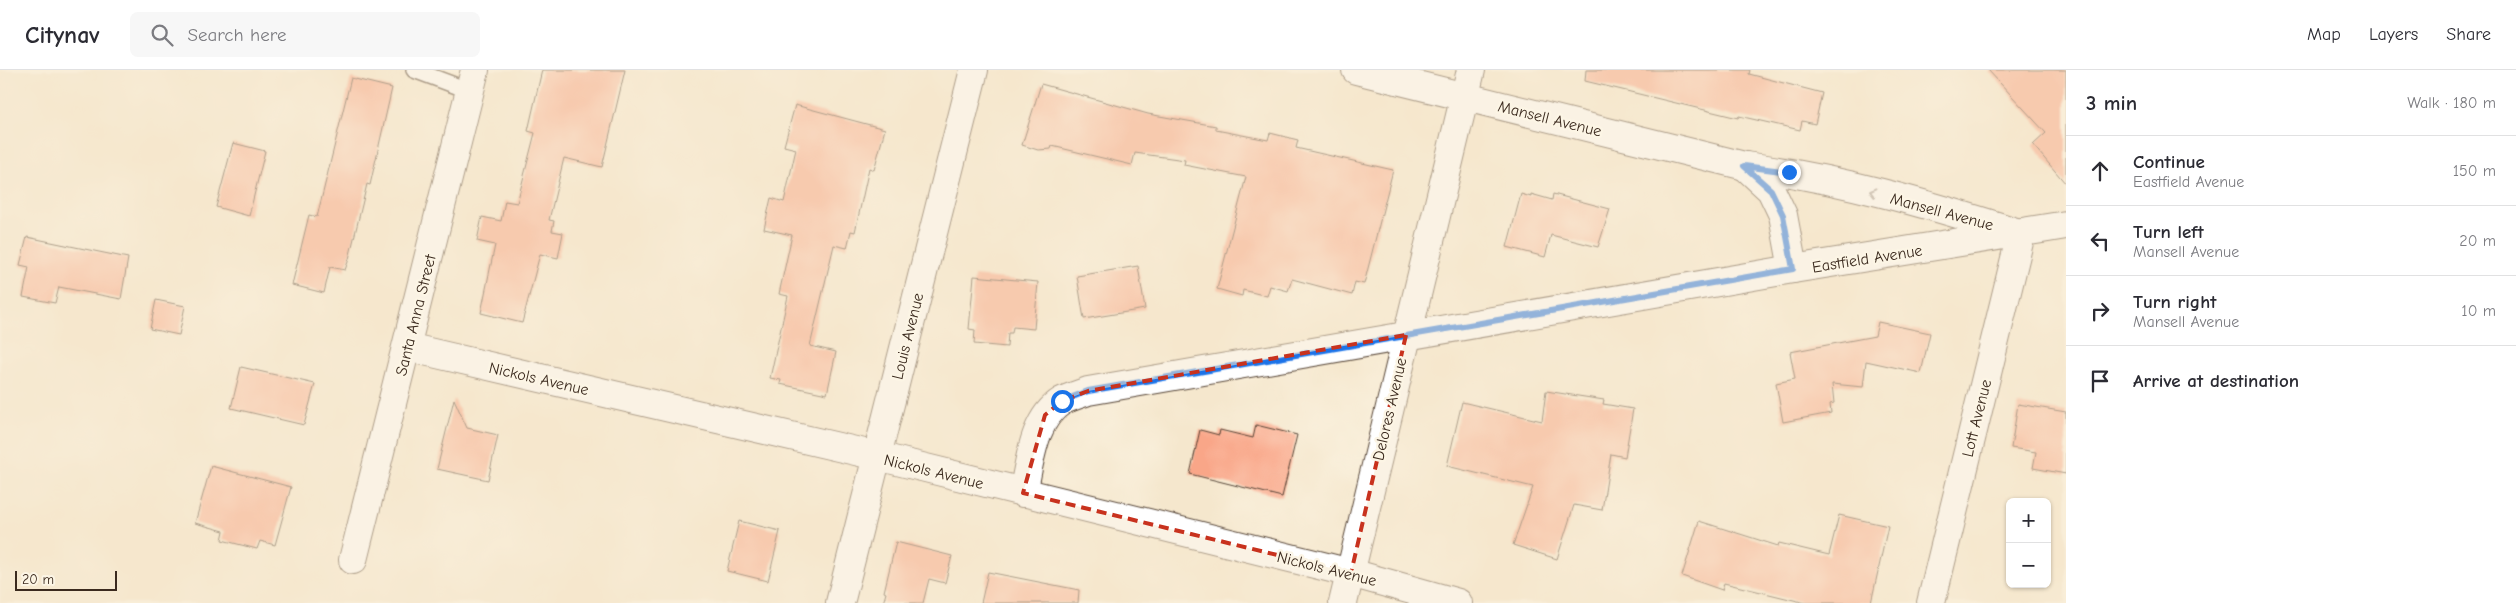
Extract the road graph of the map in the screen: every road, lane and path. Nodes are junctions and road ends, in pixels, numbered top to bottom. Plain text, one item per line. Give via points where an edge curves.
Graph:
1 (414, 70) edge
2 (974, 70) edge
3 (1356, 70) edge
4 (1471, 70) edge
5 (473, 80) edge
6 (1464, 97) junction
7 (1744, 166) junction
8 (2066, 226) edge
9 (2021, 234) junction
10 (1793, 269) junction
11 (1406, 334) junction
12 (407, 347) junction
13 (877, 456) junction
14 (1023, 493) junction
15 (353, 560) dead end
16 (1351, 573) junction
17 (840, 603) edge
18 (1343, 603) edge
19 (1458, 603) edge
20 (1931, 603) edge

1 - 5 lane
2 - 13 street, Louis Avenue
3 - 6 street, Mansell Avenue
4 - 6 street, Delores Avenue
5 - 12 street, Santa Anna Street
6 - 7 street, Mansell Avenue
6 - 11 street, Delores Avenue
9 -> 7 street, Mansell Avenue via 1913,202 1789,172
7 - 10 street, Mansell Avenue via 1771,190 1783,215
8 - 9 street, Eastfield Avenue
9 - 10 street, Eastfield Avenue
9 - 20 street, Lott Avenue
10 - 11 street, Eastfield Avenue
11 - 14 street, Eastfield Avenue via 1088,391 1062,401 1046,415 1033,447
11 - 16 street, Delores Avenue
12 - 13 street, Nickols Avenue
12 - 15 street, Santa Anna Street
13 - 14 street, Nickols Avenue
13 - 17 street, Louis Avenue
14 - 16 street, Nickols Avenue
16 - 18 street, Delores Avenue
16 - 19 street, Nickols Avenue

